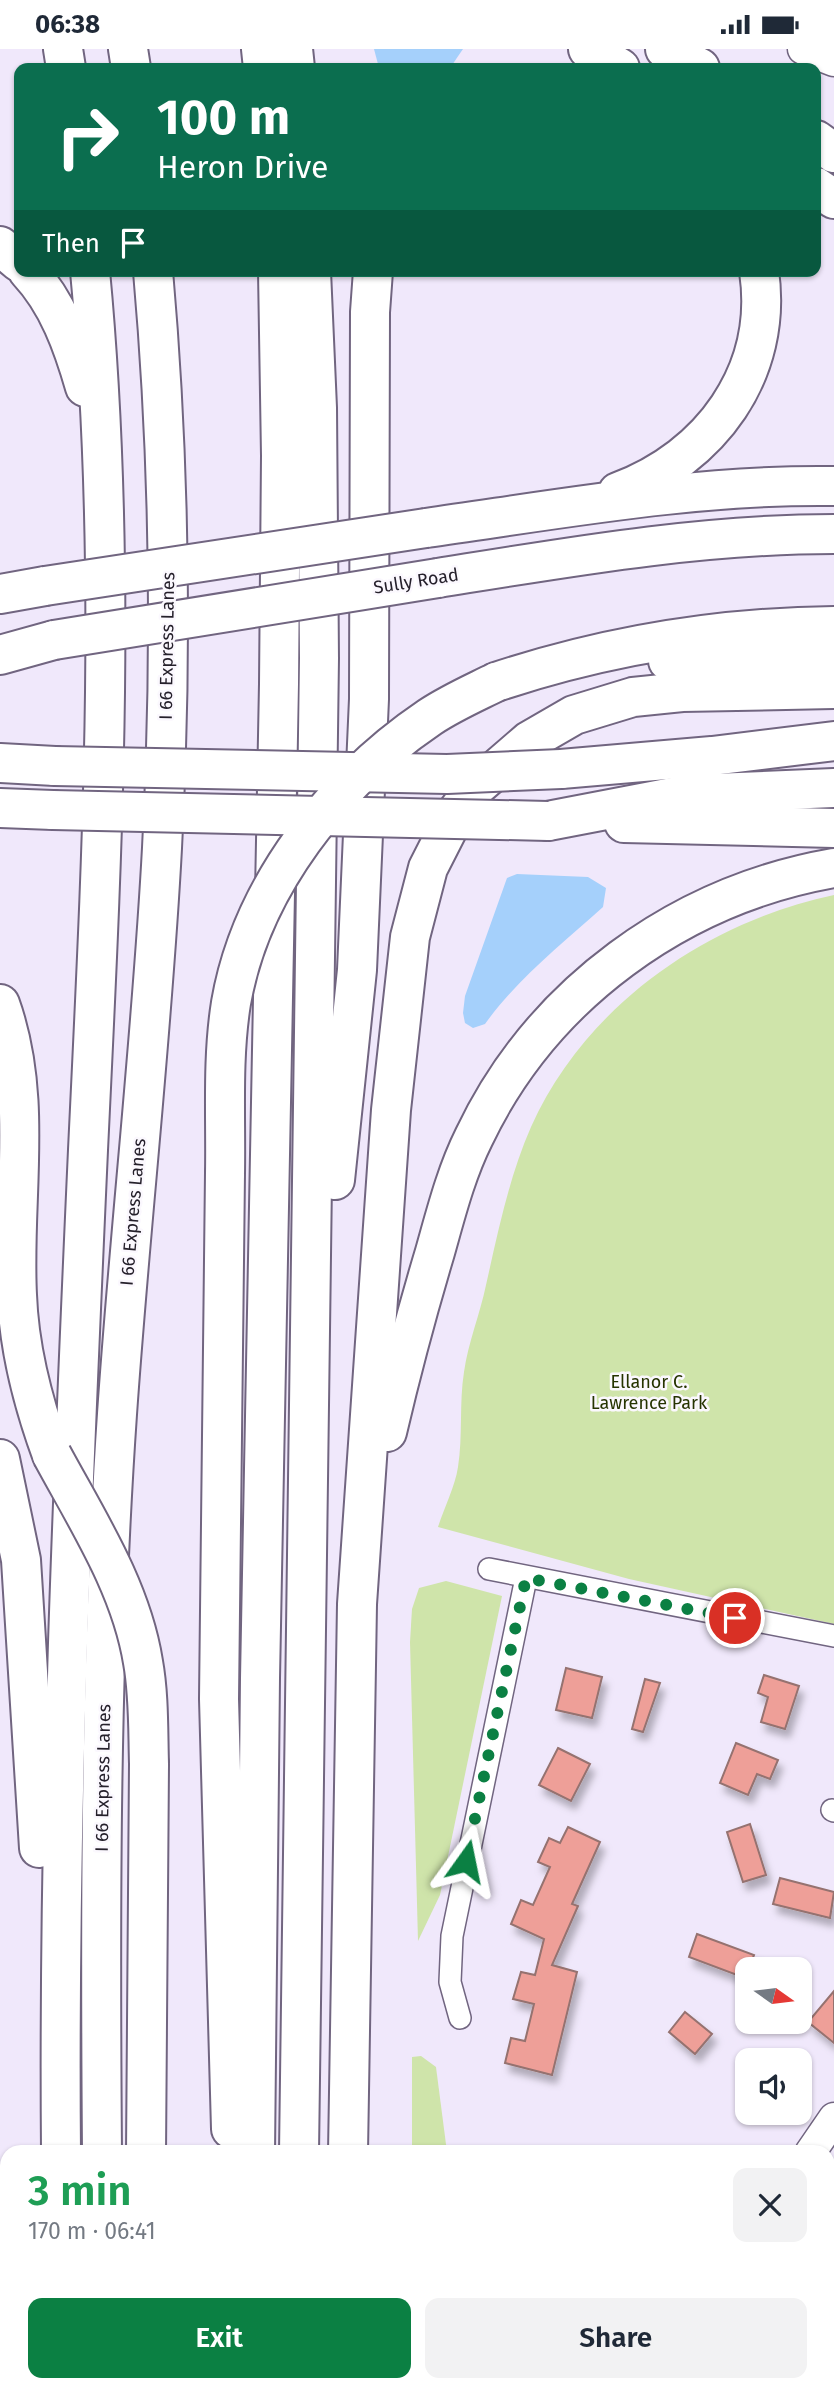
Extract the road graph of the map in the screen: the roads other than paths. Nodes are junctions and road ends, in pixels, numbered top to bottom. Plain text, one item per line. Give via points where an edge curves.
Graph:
1 (588, 49) edge
2 (665, 49) edge
3 (803, 49) edge
4 (834, 61) edge
5 (612, 63) edge
6 (691, 63) edge
7 (0, 246) edge
8 (14, 258) edge
9 (33, 277) edge
10 (90, 277) edge
11 (153, 277) edge
12 (278, 277) edge
13 (311, 277) edge
14 (373, 277) edge
15 (759, 277) edge
16 (103, 471) junction
17 (834, 486) edge
18 (565, 508) junction
19 (834, 534) edge
20 (0, 594) edge
21 (834, 626) edge
22 (54, 640) junction
23 (0, 647) edge
24 (0, 655) edge
25 (834, 659) edge
26 (496, 682) junction
27 (834, 689) edge
28 (834, 741) edge
29 (712, 756) junction
30 (834, 758) edge
31 (0, 763) edge
32 (834, 787) edge
33 (0, 808) edge
34 (548, 821) junction
35 (834, 828) edge
36 (834, 868) edge
37 (0, 1005) edge
38 (267, 1342) junction
39 (11, 1372) edge
40 (310, 1380) junction
41 (0, 1459) edge
42 (489, 1569) dead end
43 (526, 1578) junction
44 (834, 1636) edge
45 (356, 1641) junction
46 (460, 2018) dead end
47 (834, 2118) edge
48 (60, 2134) edge
49 (102, 2145) edge
50 (146, 2145) edge
51 (232, 2145) edge
52 (255, 2145) edge
53 (273, 2145) edge
54 (299, 2145) edge
55 (348, 2145) edge
56 (815, 2145) edge

1 - 5 highway
2 - 6 highway
3 - 4 street
7 - 8 highway
9 - 16 highway via 64,326 93,417
10 - 16 highway
11 - 49 highway, I 66 Express Lanes via 167,503 166,766 111,1521 102,1776
12 - 38 highway via 280,671
13 - 40 highway via 320,646
14 - 40 highway via 369,699 357,970
15 - 18 highway via 755,343 733,402 715,428 664,471
16 - 48 highway via 105,731 62,1769
17 - 18 highway via 743,489
18 - 20 highway, bridge
19 - 22 highway, Sully Road, bridge via 621,551
21 - 26 highway via 706,635 626,647
22 - 23 highway, Sully Road
22 - 24 highway
25 - 26 highway via 659,661 577,668
26 - 51 highway, bridge via 432,716 379,757 310,832 271,890 243,955 232,1001 227,1047 219,1709
27 - 45 highway via 682,692 633,697 574,715 498,766 456,813 440,840 418,898 405,975 383,1209
28 - 29 highway
29 - 30 highway
29 - 31 highway, bridge via 433,774
32 - 34 highway via 689,795
33 - 34 highway, bridge
34 - 35 highway
36 - 45 highway via 730,896 653,937 566,1005 525,1053 489,1106 457,1178 393,1407 377,1495 366,1603
37 - 39 highway via 10,1035 19,1095
38 - 52 highway
38 - 53 highway via 282,1547
39 - 50 highway, bridge via 117,1579 137,1634 146,1693 149,1764
40 - 54 highway
41 - 48 highway via 13,1512 26,1611 33,1776
42 - 43 street
43 - 44 street
43 - 46 street via 452,1936 450,1982
45 - 55 highway
47 - 56 street

